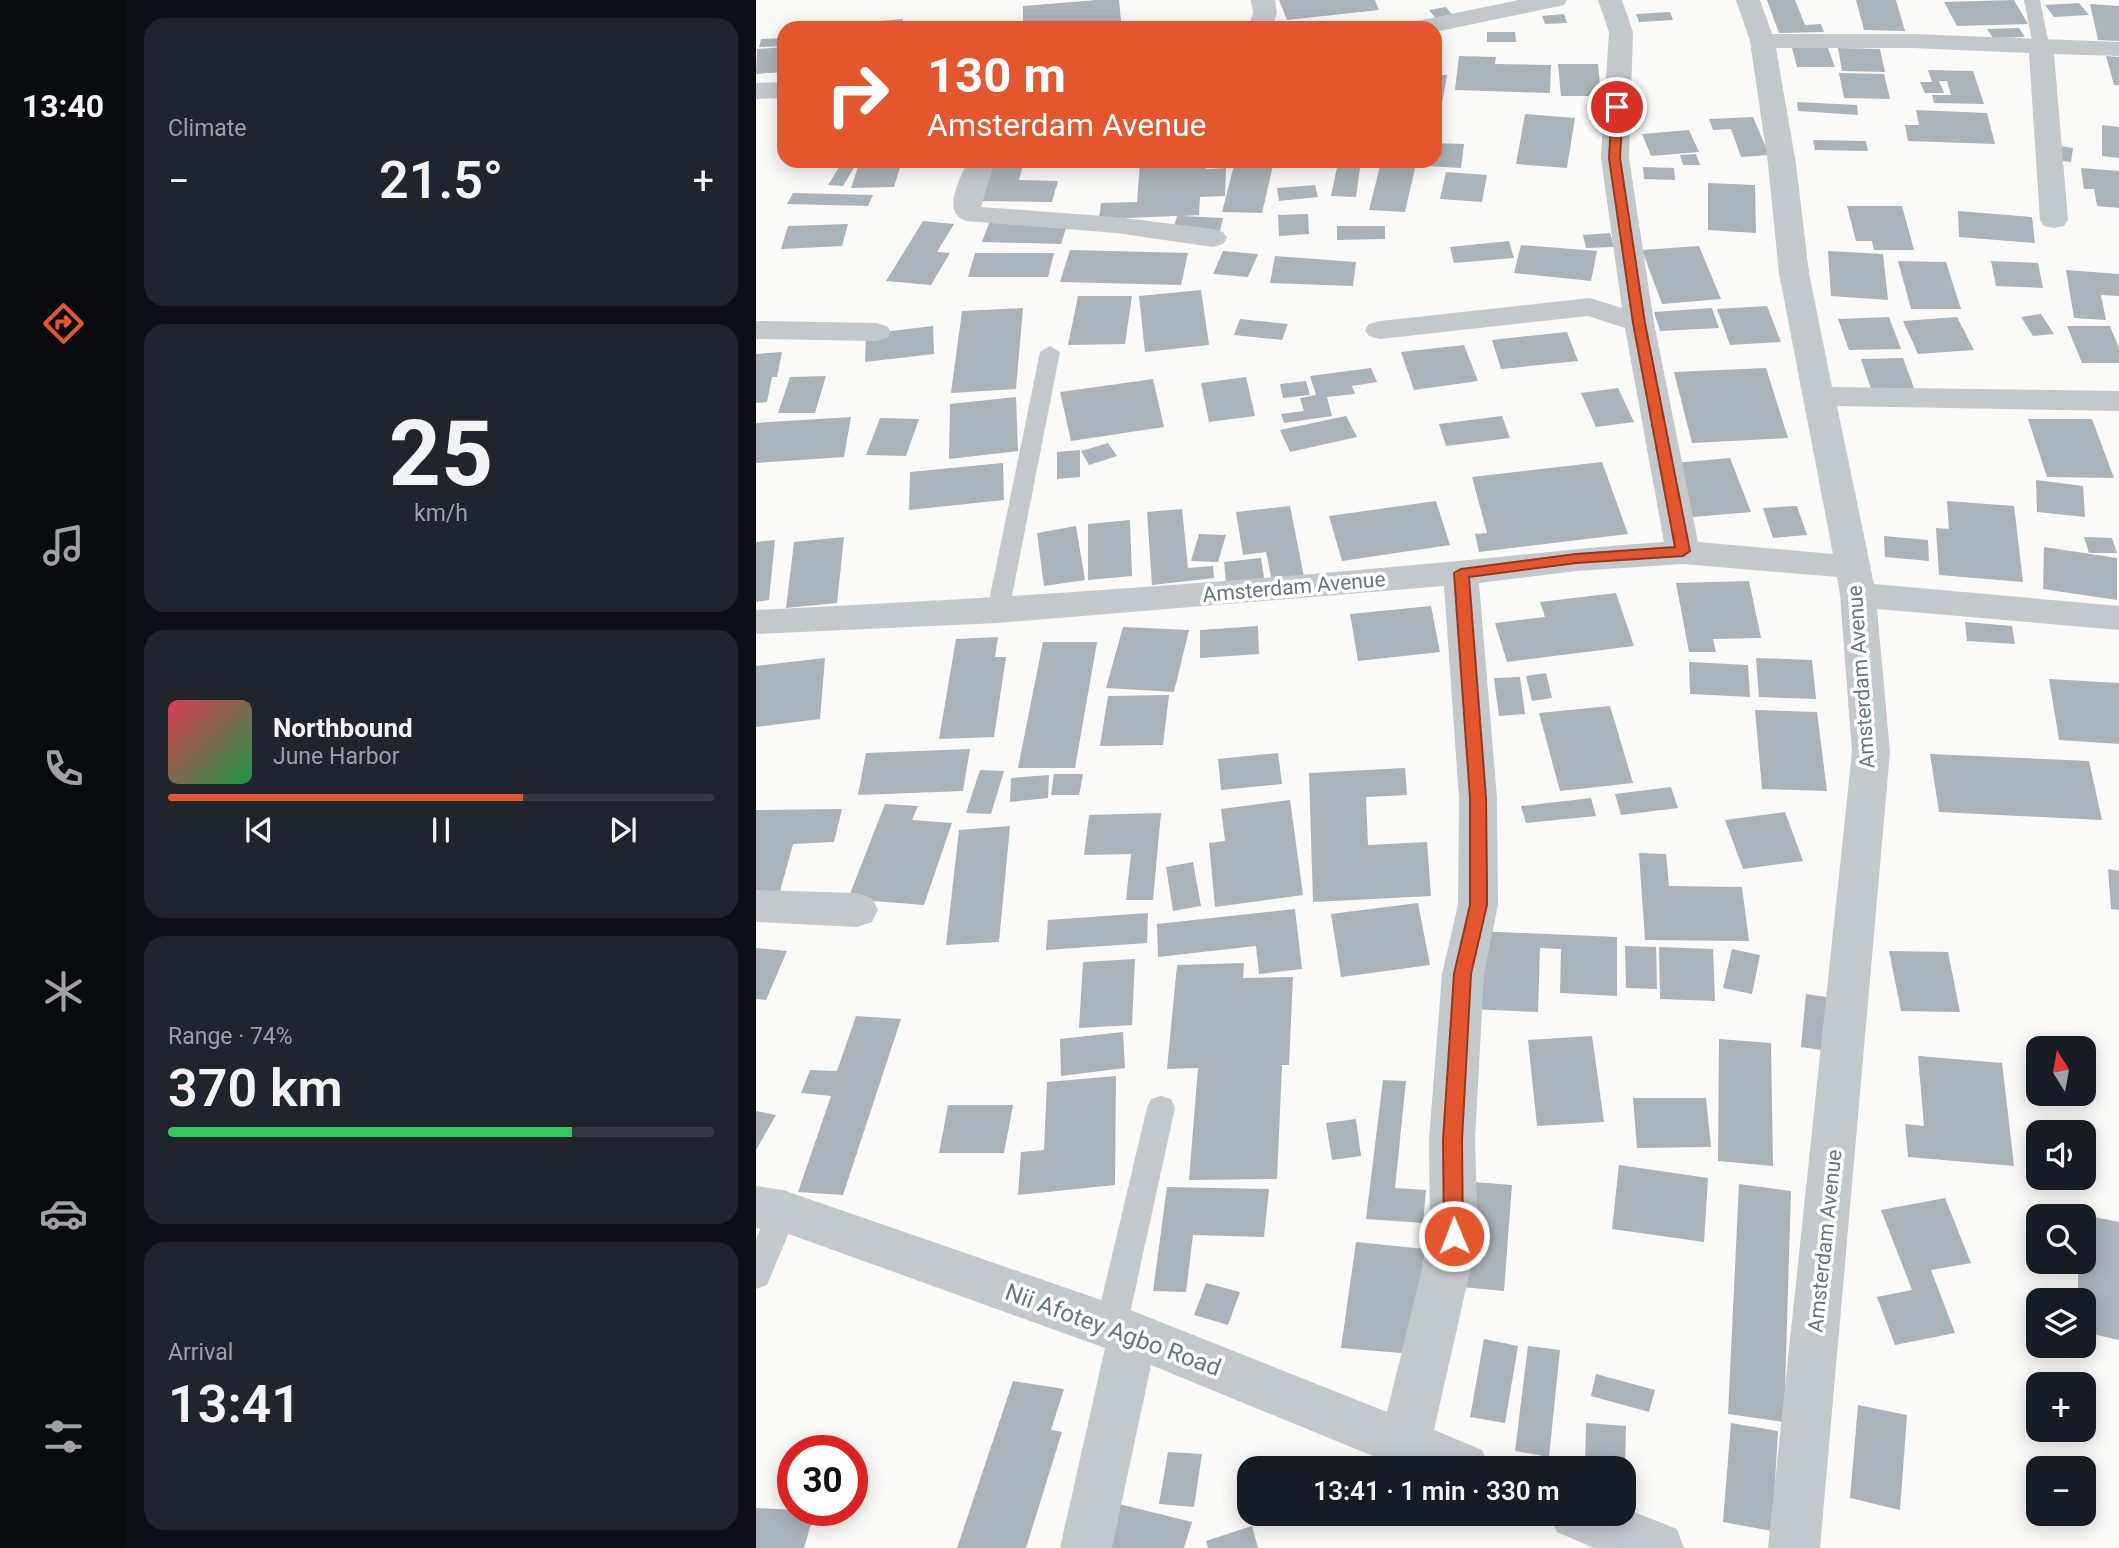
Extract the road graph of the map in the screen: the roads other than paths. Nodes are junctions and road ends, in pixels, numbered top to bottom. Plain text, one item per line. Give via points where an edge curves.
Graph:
1 (1264, 0) edge
2 (1555, 0) edge
3 (1610, 0) edge
4 (1748, 0) edge
5 (2032, 0) edge
6 (1262, 21) edge
7 (1442, 23) edge
8 (1762, 41) junction
9 (2040, 45) junction
10 (2119, 49) edge
11 (777, 90) edge
12 (756, 91) edge
13 (978, 168) edge
14 (2054, 220) dead end
15 (1213, 237) dead end
16 (1639, 323) junction
17 (756, 330) edge
18 (1380, 330) dead end
19 (876, 332) dead end
20 (1050, 352) dead end
21 (1819, 396) junction
22 (2119, 401) edge
23 (1683, 551) junction
24 (1461, 573) junction
25 (1856, 581) junction
26 (998, 611) junction
27 (2119, 618) edge
28 (756, 622) edge
29 (756, 906) edge
30 (857, 910) dead end
31 (1161, 1108) dead end
32 (770, 1209) edge
33 (756, 1275) edge
34 (1122, 1330) junction
35 (1405, 1444) junction
36 (1434, 1456) edge
37 (1604, 1526) edge
38 (1086, 1548) edge
39 (1658, 1548) edge
40 (1794, 1548) edge

1 - 6 street
2 - 7 street
3 - 16 street via 1621,32 1615,158
4 - 8 street
5 - 9 lane
8 - 9 street
8 - 21 street via 1794,273
9 - 10 street
9 - 14 street
11 - 12 street
13 - 15 street via 967,200 967,212 976,215
16 - 18 street via 1590,307
16 - 23 street
17 - 19 street
20 - 26 lane
21 - 22 street
21 - 25 street
23 - 24 street, Amsterdam Avenue
23 - 25 street, Amsterdam Avenue
24 - 26 street, Amsterdam Avenue
24 - 35 street via 1478,798 1478,905 1463,974 1452,1140 1454,1236
25 - 27 street
25 - 40 street, Amsterdam Avenue via 1871,752
26 - 28 street, Amsterdam Avenue
29 - 30 street
31 - 34 lane
32 - 33 lane
32 - 34 street, Nii Afotey Agbo Road
34 - 35 street, Nii Afotey Agbo Road
34 - 38 street
35 - 36 street, Nii Afotey Agbo Road
37 - 39 street

